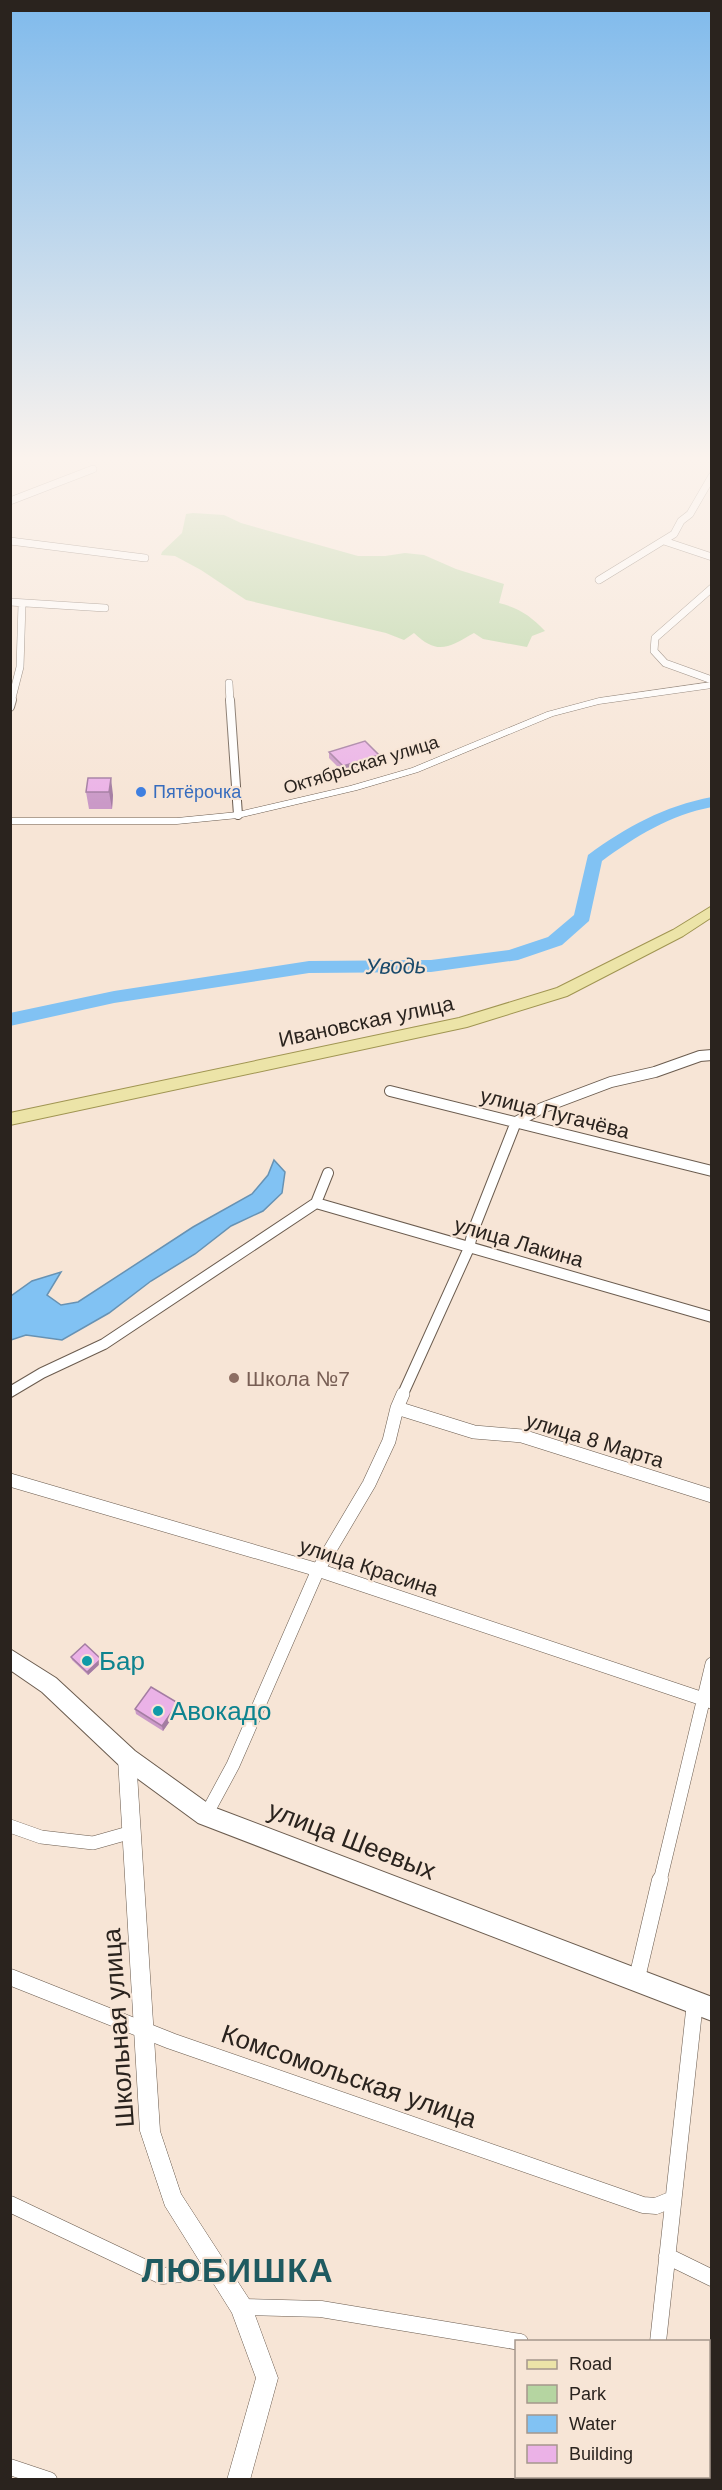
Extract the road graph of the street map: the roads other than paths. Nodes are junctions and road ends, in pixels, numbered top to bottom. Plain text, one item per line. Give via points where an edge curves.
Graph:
1 (612, 572) edge
2 (599, 580) dead end
3 (711, 588) edge
4 (10, 602) edge
5 (22, 603) junction
6 (105, 608) dead end
7 (10, 667) edge
8 (20, 667) junction
9 (711, 680) edge
10 (228, 683) dead end
11 (711, 685) edge
12 (10, 707) edge
13 (238, 815) junction
14 (10, 821) edge
15 (711, 910) edge
16 (711, 1055) edge
17 (390, 1091) dead end
18 (10, 1119) edge
19 (516, 1122) junction
20 (711, 1171) edge
21 (328, 1173) dead end
22 (316, 1203) junction
23 (469, 1248) junction
24 (711, 1317) edge
25 (10, 1392) edge
26 (397, 1408) junction
27 (10, 1480) edge
28 (711, 1496) edge
29 (318, 1570) junction
30 (10, 1658) edge
31 (711, 1664) edge
32 (707, 1700) edge
33 (127, 1758) junction
34 (206, 1815) junction
35 (10, 1826) edge
36 (132, 1832) junction
37 (10, 1977) edge
38 (637, 1978) junction
39 (703, 2005) edge
40 (143, 2028) junction
41 (673, 2199) junction
42 (10, 2204) edge
43 (667, 2256) junction
44 (218, 2270) junction
45 (711, 2278) edge
46 (241, 2307) junction
47 (658, 2340) edge
48 (515, 2341) edge
49 (10, 2467) edge
50 (49, 2480) edge
51 (238, 2480) edge

1 - 2 street
3 - 9 street via 655,638 654,651 665,663
4 - 5 street
5 - 6 street
5 - 8 street
7 - 8 street
8 - 12 street
10 - 13 street
11 - 13 street, Октябрьская улица via 599,701 550,714 415,770
13 - 14 street, Октябрьская улица via 177,821
15 - 18 main road, Ивановская улица via 678,933 562,992 471,1020
16 - 19 street via 611,1082
17 - 19 street, улица Пугачёва
19 - 20 street, улица Пугачёва
19 - 23 street
21 - 22 street
22 - 23 street, улица Лакина
22 - 25 street via 104,1344
23 - 24 street, улица Лакина
23 - 26 street
26 - 28 street, улица 8 Марта via 474,1432 522,1436
26 - 29 street via 369,1485
27 - 29 street, улица Красина
29 - 32 street, улица Красина
29 - 34 street
30 - 33 main road, улица Шеевых via 56,1691
31 - 32 street
32 - 38 street
33 - 34 main road, улица Шеевых
33 - 36 street, Школьная улица
34 - 38 main road, улица Шеевых
35 - 36 street via 41,1837 93,1843
36 - 40 street, Школьная улица
37 - 40 street, Комсомольская улица
38 - 39 main road, улица Шеевых
39 - 41 street
40 - 41 street, Комсомольская улица via 643,2205 656,2206
40 - 44 street, Школьная улица via 150,2132 172,2199
41 - 43 street
42 - 44 street via 162,2276
43 - 45 street
43 - 47 street
44 - 46 street, Школьная улица
46 - 48 street via 321,2309
46 - 51 street, Школьная улица via 267,2378
49 - 50 street

